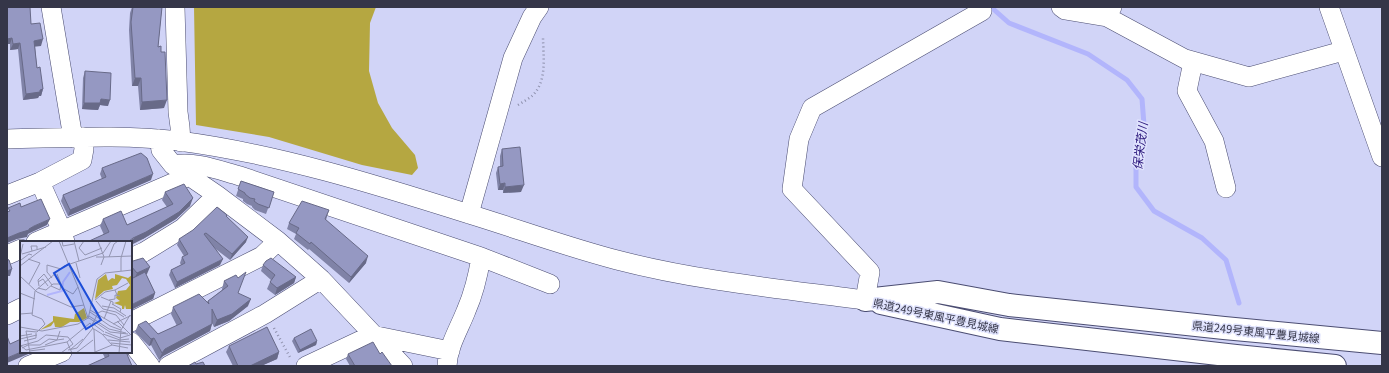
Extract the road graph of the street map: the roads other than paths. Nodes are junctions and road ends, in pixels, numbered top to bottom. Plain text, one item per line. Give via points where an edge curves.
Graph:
1 (51, 7) edge
2 (175, 7) edge
3 (1061, 7) edge
4 (1329, 7) edge
5 (982, 11) dead end
6 (536, 12) edge
7 (1110, 12) edge
8 (1343, 51) junction
9 (1193, 62) junction
10 (78, 137) junction
11 (7, 139) edge
12 (159, 139) junction
13 (180, 142) junction
14 (1382, 157) edge
15 (173, 165) junction
16 (189, 176) junction
17 (40, 182) junction
18 (1226, 188) dead end
19 (7, 195) edge
20 (217, 195) junction
21 (469, 214) junction
22 (64, 236) edge
23 (41, 241) edge
24 (278, 241) junction
25 (20, 249) edge
26 (7, 255) edge
27 (481, 257) junction
28 (132, 258) edge
29 (321, 279) junction
30 (550, 284) dead end
31 (865, 300) junction
32 (20, 308) edge
33 (7, 315) edge
34 (132, 321) edge
35 (372, 335) junction
36 (132, 343) edge
37 (1382, 343) edge
38 (60, 353) edge
39 (448, 358) edge
40 (1237, 361) edge
41 (299, 363) edge
42 (28, 366) edge
43 (150, 366) edge
44 (168, 366) edge
45 (403, 366) edge
46 (1335, 366) edge

1 - 10 street
2 - 13 street
3 - 7 street via 1065,10
4 - 8 street
5 - 31 street via 812,108 799,139 792,190 870,272
6 - 21 street via 513,58
7 - 9 street
8 - 9 street via 1249,77
8 - 14 street
9 - 18 street via 1187,91 1214,141
10 - 11 street
10 - 12 street
10 - 17 street via 84,150 82,160
12 - 13 street
12 - 15 street via 161,150
13 - 21 street via 276,158
15 - 16 street
15 - 27 street via 202,165
16 - 20 street
16 - 22 street
17 - 19 street
17 - 22 street
20 - 24 street
20 - 28 street via 183,228
21 - 31 street via 616,260 718,280
22 - 23 street
24 - 29 street
24 - 34 street via 262,256
25 - 26 street
27 - 30 street
27 - 39 street via 476,284
29 - 35 street
29 - 44 street via 265,314
31 - 37 main road, 県道249号東風平豊見城線 via 938,292 1009,305
31 - 40 main road, 県道249号東風平豊見城線 via 1000,329
32 - 33 street
35 - 39 street
35 - 41 street
35 - 45 street
36 - 43 street
38 - 42 street
40 - 46 main road, 県道249号東風平豊見城線

